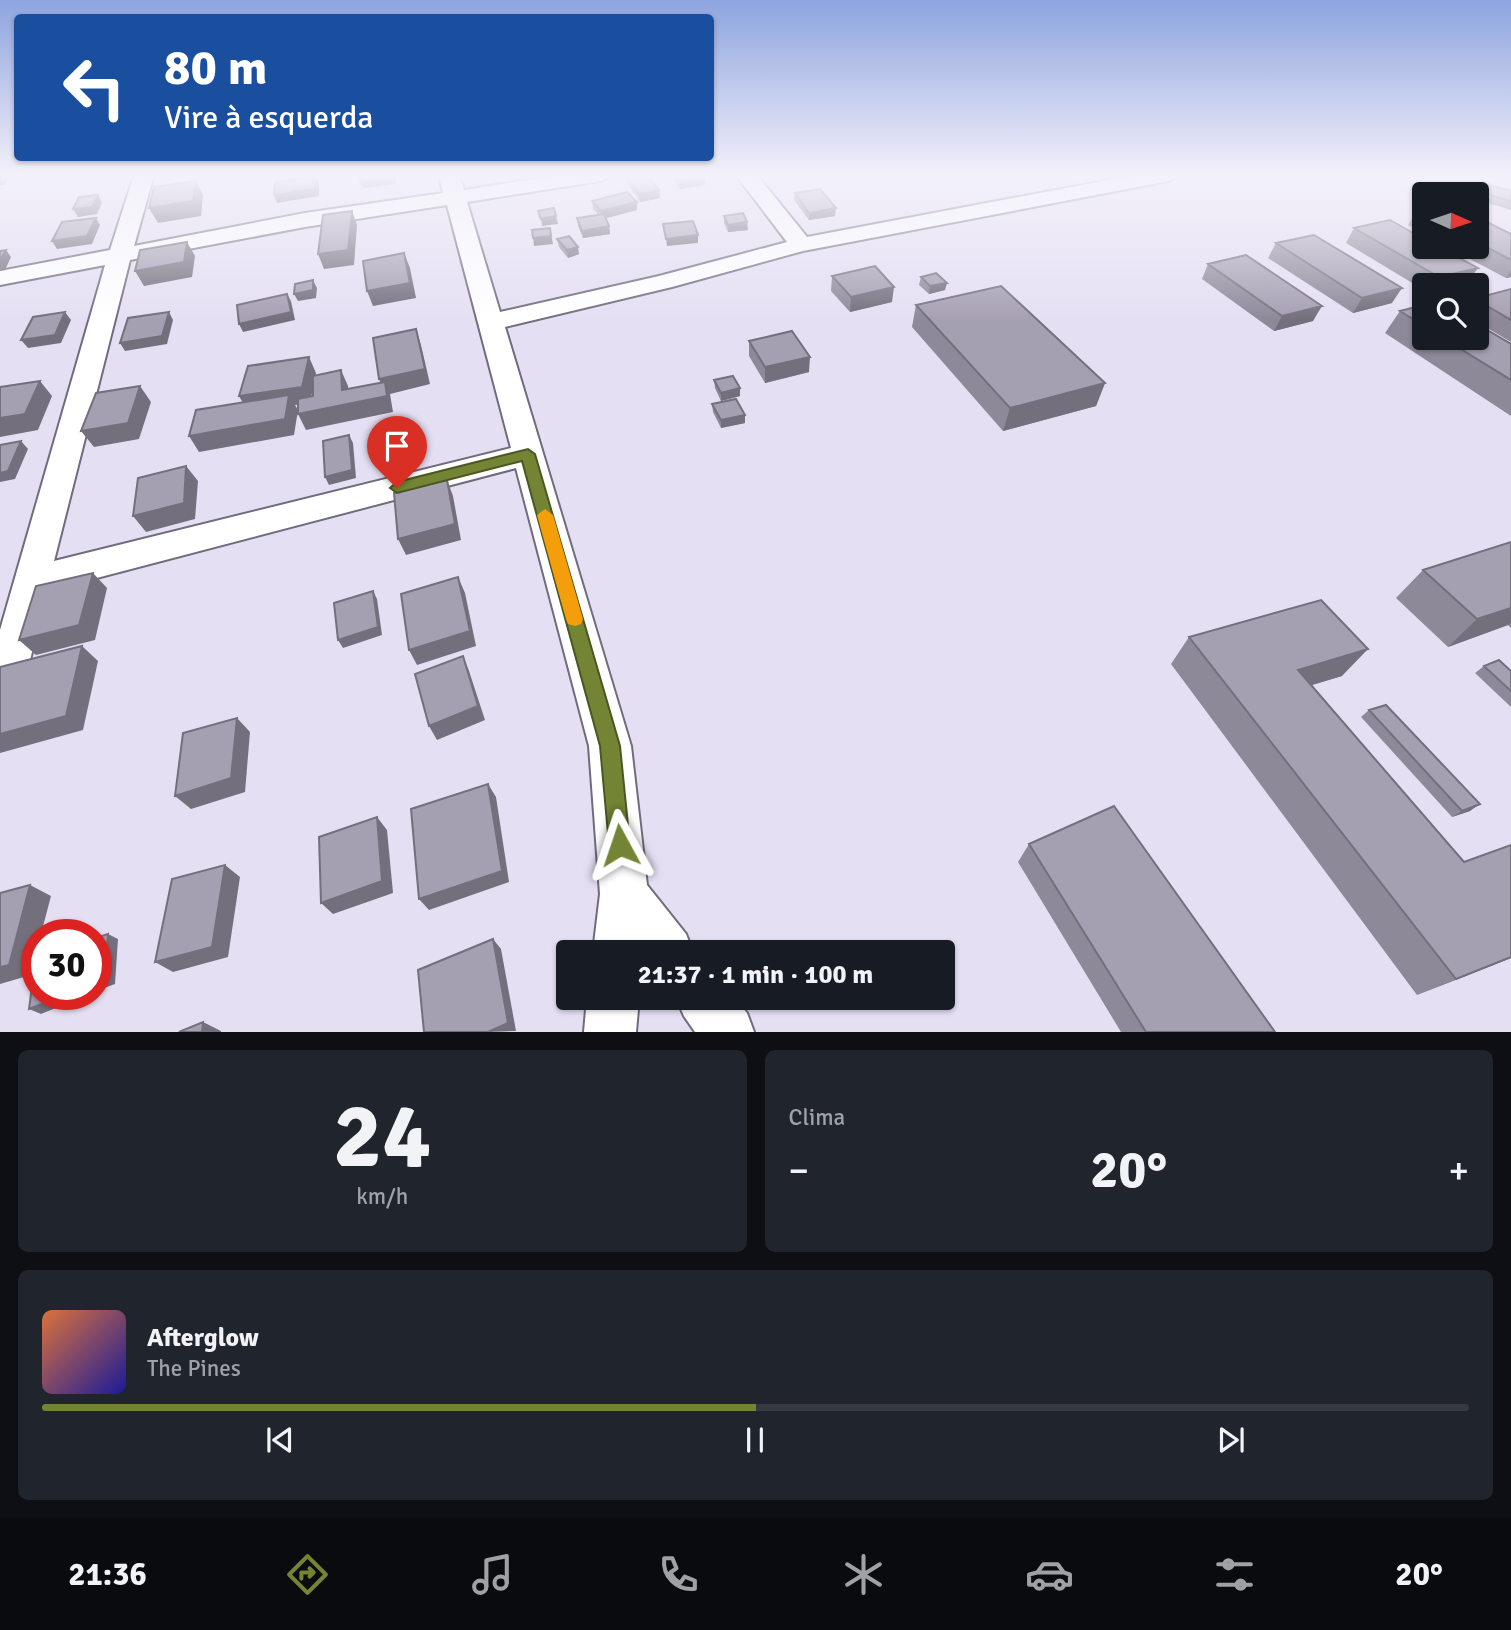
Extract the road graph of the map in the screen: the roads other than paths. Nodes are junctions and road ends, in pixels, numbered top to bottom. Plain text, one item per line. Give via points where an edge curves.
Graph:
1 (129, 223) edge
2 (289, 223) edge
3 (462, 223) edge
4 (785, 223) edge
5 (916, 223) edge
6 (802, 245) junction
7 (119, 256) junction
8 (0, 278) edge
9 (491, 322) junction
10 (528, 454) junction
11 (32, 581) junction
12 (0, 701) edge
13 (624, 894) junction
14 (619, 940) edge
15 (659, 940) edge
16 (612, 1010) edge
17 (711, 1010) edge
18 (610, 1031) edge
19 (728, 1031) edge

1 - 7 street
2 - 7 street
3 - 9 street
4 - 6 street
5 - 6 street
6 - 9 street
7 - 8 street
7 - 11 street
9 - 10 street
10 - 11 street
10 - 13 street via 610,746
11 - 12 street
13 - 14 street
13 - 15 street
16 - 18 street
17 - 19 street

